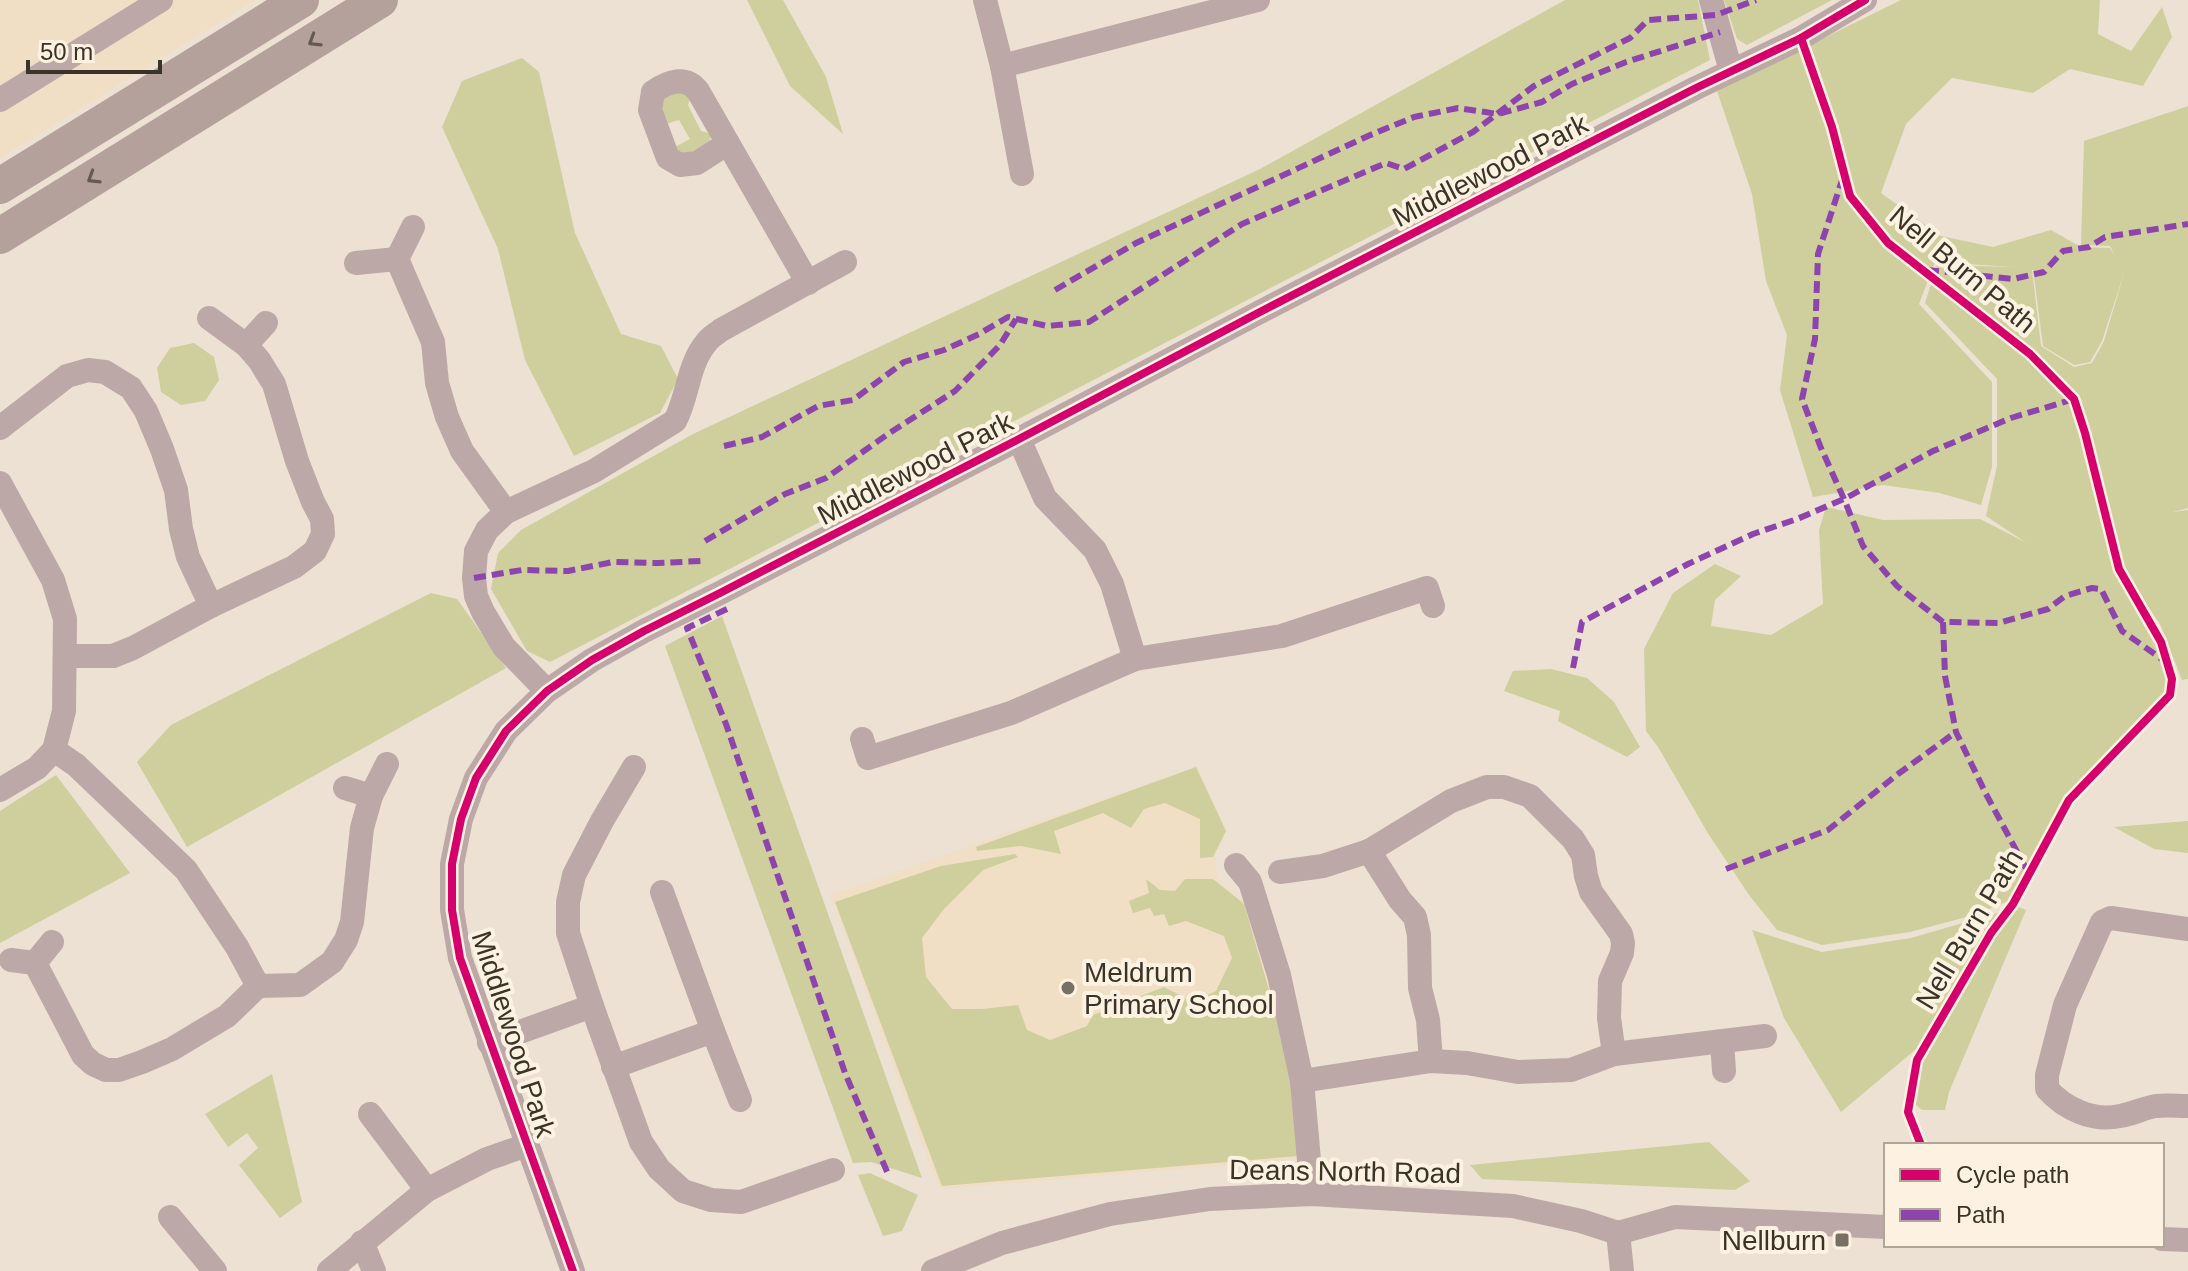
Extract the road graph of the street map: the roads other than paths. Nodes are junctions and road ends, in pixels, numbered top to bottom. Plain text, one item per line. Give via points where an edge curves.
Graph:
1 (161, 0) edge
2 (301, 0) edge
3 (380, 0) edge
4 (985, 0) edge
5 (1258, 0) edge
6 (1711, 0) edge
7 (1865, 0) edge
8 (1002, 66) junction
9 (1731, 71) junction
10 (0, 100) edge
11 (728, 143) dead end
12 (1022, 174) dead end
13 (0, 186) edge
14 (413, 227) dead end
15 (0, 236) edge
16 (397, 259) junction
17 (845, 262) dead end
18 (356, 263) dead end
19 (808, 283) junction
20 (209, 318) dead end
21 (266, 323) dead end
22 (246, 345) junction
23 (0, 428) edge
24 (1019, 439) junction
25 (0, 483) edge
26 (506, 512) junction
27 (1427, 588) dead end
28 (211, 606) junction
29 (65, 656) junction
30 (1135, 659) junction
31 (547, 691) junction
32 (54, 750) junction
33 (869, 759) dead end
34 (387, 764) dead end
35 (634, 767) dead end
36 (345, 788) dead end
37 (0, 790) edge
38 (371, 796) junction
39 (1369, 851) junction
40 (1236, 865) dead end
41 (1280, 872) dead end
42 (662, 892) dead end
43 (2188, 929) edge
44 (52, 942) dead end
45 (258, 986) junction
46 (592, 1006) junction
47 (713, 1031) junction
48 (1765, 1036) dead end
49 (1722, 1042) junction
50 (489, 1043) junction
51 (1614, 1054) junction
52 (1431, 1061) junction
53 (613, 1067) junction
54 (1724, 1071) dead end
55 (1302, 1081) junction
56 (740, 1100) dead end
57 (2188, 1106) edge
58 (370, 1114) dead end
59 (527, 1145) junction
60 (833, 1170) dead end
61 (427, 1190) junction
62 (1312, 1194) junction
63 (170, 1217) dead end
64 (1884, 1227) edge
65 (1618, 1233) junction
66 (2164, 1239) edge
67 (2188, 1240) edge
68 (362, 1242) junction
69 (215, 1271) edge
70 (329, 1271) edge
71 (374, 1271) edge
72 (573, 1271) edge
73 (933, 1271) edge
74 (1622, 1271) edge

1 - 10 street
2 - 13 highway
3 -> 15 highway
4 - 8 street
5 - 8 street
6 - 9 street
7 - 9 street, Middlewood Park
8 - 12 street
9 - 24 street, Middlewood Park
11 - 19 street
14 - 16 street
16 - 18 street
16 - 26 street via 433,342 447,417 462,451
17 - 19 street
19 - 26 street via 706,342 675,421 594,471
20 - 22 street
21 - 22 street
22 - 28 street via 274,384 323,534 315,551 294,567
23 - 28 street via 67,376 105,372 131,388 162,449 176,490 188,557
24 - 30 street, Middlewood Park via 1045,498 1095,550 1112,584
24 - 31 street, Middlewood Park via 644,631
25 - 29 street via 53,580 65,619
26 - 31 street via 487,530 476,551 476,596 504,647
27 - 30 street via 1282,636
28 - 29 street via 113,656
29 - 32 street via 64,711
30 - 33 street via 1011,713
31 - 50 street, Middlewood Park via 506,731 476,778 452,864 460,958
32 - 37 street via 37,768
32 - 45 street via 186,870
34 - 38 street
35 - 46 street via 574,875 568,902 568,933
36 - 38 street
38 - 45 street via 346,940 332,962 300,985
39 - 41 street via 1323,866
39 - 51 street via 1451,801 1487,787 1530,796 1573,839 1583,855 1591,892 1621,934 1622,953 1610,981
39 - 52 street via 1415,917
40 - 55 street via 1250,882 1279,975
42 - 47 street
43 - 57 street via 2111,918 2102,922 2065,1005 2047,1075 2047,1089 2057,1100 2104,1118 2156,1106
44 - 45 street via 23,962 83,1055 106,1070 172,1049 227,1016
46 - 50 street
46 - 53 street
47 - 53 street
47 - 56 street
48 - 49 street
49 - 51 street
49 - 54 street
50 - 59 street, Middlewood Park
51 - 52 street via 1571,1070 1518,1072
52 - 55 street
53 - 60 street via 641,1142 683,1191 741,1202
55 - 62 street
58 - 61 street
59 - 61 street
59 - 72 street, Middlewood Park
61 - 68 street
62 - 65 street, Deans North Road via 1513,1206
62 - 73 street, Deans North Road via 1210,1199 1110,1214 1002,1243
63 - 69 street
64 - 65 street via 1675,1217
65 - 74 street
66 - 67 street
68 - 70 street
68 - 71 street

